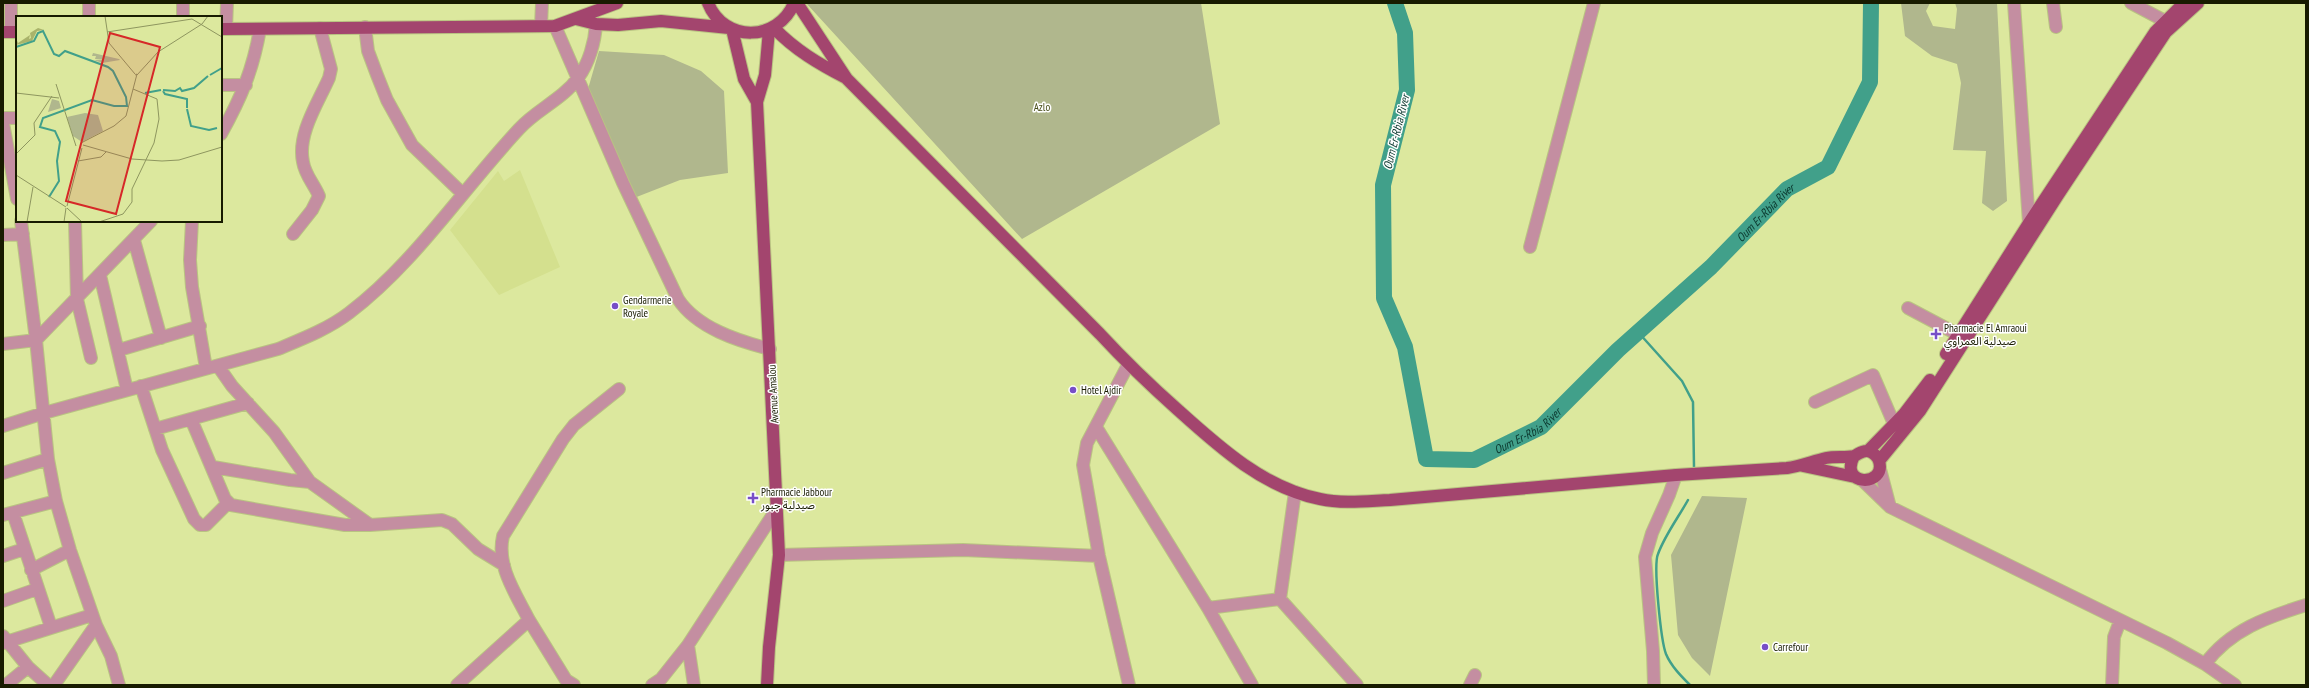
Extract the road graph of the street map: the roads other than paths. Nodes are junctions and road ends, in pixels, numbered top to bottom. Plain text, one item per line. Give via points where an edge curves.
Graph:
1 (11, 3) edge
2 (89, 3) edge
3 (183, 3) edge
4 (227, 3) edge
5 (542, 3) edge
6 (616, 3) edge
7 (708, 3) edge
8 (794, 3) edge
9 (797, 3) edge
10 (1594, 3) edge
11 (2014, 3) edge
12 (2022, 3) edge
13 (2053, 3) edge
14 (2131, 3) edge
15 (2184, 3) edge
16 (2198, 3) edge
17 (89, 16) edge
18 (183, 16) edge
19 (576, 20) junction
20 (2165, 21) junction
21 (596, 24) junction
22 (541, 26) junction
23 (555, 26) junction
24 (365, 27) junction
25 (2056, 27) dead end
26 (320, 28) junction
27 (223, 29) edge
28 (260, 29) junction
29 (730, 29) junction
30 (772, 29) junction
31 (10, 32) edge
32 (578, 79) junction
33 (847, 79) junction
34 (222, 85) edge
35 (246, 85) junction
36 (757, 102) junction
37 (226, 117) edge
38 (3, 118) edge
39 (16, 118) edge
40 (3, 123) edge
41 (222, 131) edge
42 (4, 137) edge
43 (14, 168) edge
44 (16, 189) edge
45 (2054, 193) junction
46 (463, 194) junction
47 (21, 222) edge
48 (75, 222) edge
49 (150, 222) edge
50 (192, 222) edge
51 (2033, 226) junction
52 (23, 234) junction
53 (293, 234) dead end
54 (3, 235) edge
55 (134, 240) junction
56 (1530, 247) dead end
57 (2012, 260) junction
58 (100, 275) junction
59 (78, 299) junction
60 (1908, 308) dead end
61 (200, 326) junction
62 (1959, 335) junction
63 (161, 338) junction
64 (36, 340) junction
65 (3, 344) edge
66 (770, 349) junction
67 (119, 350) junction
68 (91, 358) dead end
69 (1128, 365) junction
70 (218, 366) junction
71 (206, 368) junction
72 (141, 386) junction
73 (619, 389) dead end
74 (127, 390) junction
75 (1815, 402) dead end
76 (248, 403) junction
77 (44, 412) junction
78 (191, 419) junction
79 (1894, 424) junction
80 (3, 426) edge
81 (1096, 427) junction
82 (155, 429) junction
83 (1868, 451) junction
84 (1854, 456) junction
85 (48, 459) junction
86 (1880, 465) junction
87 (1803, 466) junction
88 (212, 467) junction
89 (3, 473) edge
90 (1676, 475) junction
91 (1858, 479) junction
92 (310, 482) junction
93 (1295, 492) junction
94 (56, 501) junction
95 (228, 503) junction
96 (1890, 507) junction
97 (776, 510) junction
98 (8, 514) edge
99 (370, 525) junction
100 (24, 549) junction
101 (70, 550) junction
102 (779, 555) junction
103 (3, 556) edge
104 (1099, 556) junction
105 (504, 565) junction
106 (31, 570) junction
107 (37, 589) junction
108 (1280, 598) junction
109 (3, 601) edge
110 (1208, 608) junction
111 (2305, 608) edge
112 (94, 620) junction
113 (528, 620) junction
114 (2120, 621) junction
115 (51, 627) junction
116 (4, 640) edge
117 (688, 645) junction
118 (2205, 664) junction
119 (28, 667) junction
120 (567, 683) edge
121 (2228, 683) edge
122 (6, 685) edge
123 (48, 685) edge
124 (54, 685) edge
125 (119, 685) edge
126 (457, 685) edge
127 (652, 685) edge
128 (694, 685) edge
129 (767, 685) edge
130 (1129, 685) edge
131 (1252, 685) edge
132 (1357, 685) edge
133 (1654, 685) edge
134 (2112, 685) edge

1 - 31 street
2 - 17 street
3 - 18 street
4 - 27 street
5 - 22 street
6 - 19 main road
7 - 29 main road via 719,21
8 - 30 main road via 784,20
9 - 33 main road
10 - 56 street
11 - 12 street
11 - 51 street
13 - 25 street
14 - 20 street
15 - 20 main road
16 - 45 main road via 2166,32
19 - 21 main road
19 - 23 main road
20 - 45 main road via 2154,32
21 - 29 main road via 618,25 661,21
21 - 32 street via 588,59
22 - 23 main road
22 - 24 main road
23 - 32 street
24 - 26 main road
24 - 46 street via 368,51 387,100 412,144
26 - 28 main road
26 - 53 street via 330,69 329,78 301,147 307,174 319,196 312,210
27 - 28 main road
28 - 35 street via 255,59
29 - 30 main road via 753,34
29 - 36 main road via 744,79
30 - 33 main road via 812,61
30 - 36 main road via 765,75
32 - 46 street via 520,127
32 - 66 street via 632,204 673,290 686,310 695,318 741,340
33 - 69 main road
34 - 35 street
35 - 37 street
36 - 66 main road, Avenue Amalou
37 - 41 street
38 - 39 street
40 - 42 street
42 - 43 street
43 - 44 street
45 - 51 main road
46 - 70 street via 379,289 348,314 307,337 278,349
47 - 52 street
48 - 59 street
49 - 55 street
50 - 61 street via 191,280
51 - 57 main road
52 - 54 street
52 - 64 street
55 - 58 street
55 - 63 street
57 - 62 main road
57 - 86 main road via 1911,424
58 - 59 street
58 - 67 street
59 - 64 street
59 - 68 street
60 - 62 street
61 - 63 street
61 - 71 street
62 - 79 main road via 1916,400
63 - 67 street
64 - 65 street
64 - 77 street
66 - 97 main road, Avenue Amalou
67 - 74 street
69 - 81 street
69 - 93 main road via 1227,454 1263,477
70 - 71 street
70 - 76 street
71 - 72 street
72 - 74 street
72 - 82 street
73 - 105 street via 574,424 563,439 503,536 501,547
74 - 77 street
75 - 79 street via 1874,375
76 - 78 street
76 - 92 street via 274,432
77 - 80 street
77 - 85 street
78 - 82 street
78 - 88 street
79 - 83 main road
81 - 104 street via 1087,443 1083,464
81 - 110 street
82 - 95 street via 162,450 197,522 206,525
83 - 84 main road via 1861,451
83 - 86 main road via 1875,455
84 - 87 main road via 1827,458
84 - 91 main road via 1851,470
85 - 89 street
85 - 94 street
86 - 91 main road via 1876,476 1870,480
86 - 96 street
87 - 90 main road
87 - 91 main road
88 - 92 street
88 - 95 street
90 - 93 main road via 1375,501 1321,499
90 - 133 street via 1645,557
91 - 96 street
92 - 99 street
93 - 108 street
94 - 98 street
94 - 101 street
95 - 99 street via 240,508 345,525
96 - 114 street
97 - 102 main road, Avenue Amalou
97 - 117 street
98 - 100 street
99 - 105 street via 442,520 452,524 478,549
100 - 103 street
100 - 106 street
101 - 106 street
101 - 112 street
102 - 104 street via 964,550
102 - 129 main road, Avenue Amalou via 768,647
104 - 130 street
105 - 113 street
106 - 107 street
107 - 109 street
107 - 115 street
108 - 110 street
108 - 132 street
110 - 131 street
111 - 118 street via 2256,622 2216,649
112 - 115 street
112 - 124 street
112 - 125 street via 111,656
113 - 120 street
113 - 126 street
114 - 118 street
114 - 134 street via 2114,637
115 - 116 street
116 - 119 street
117 - 127 street via 661,679
117 - 128 street
118 - 121 street
119 - 122 street
119 - 123 street

